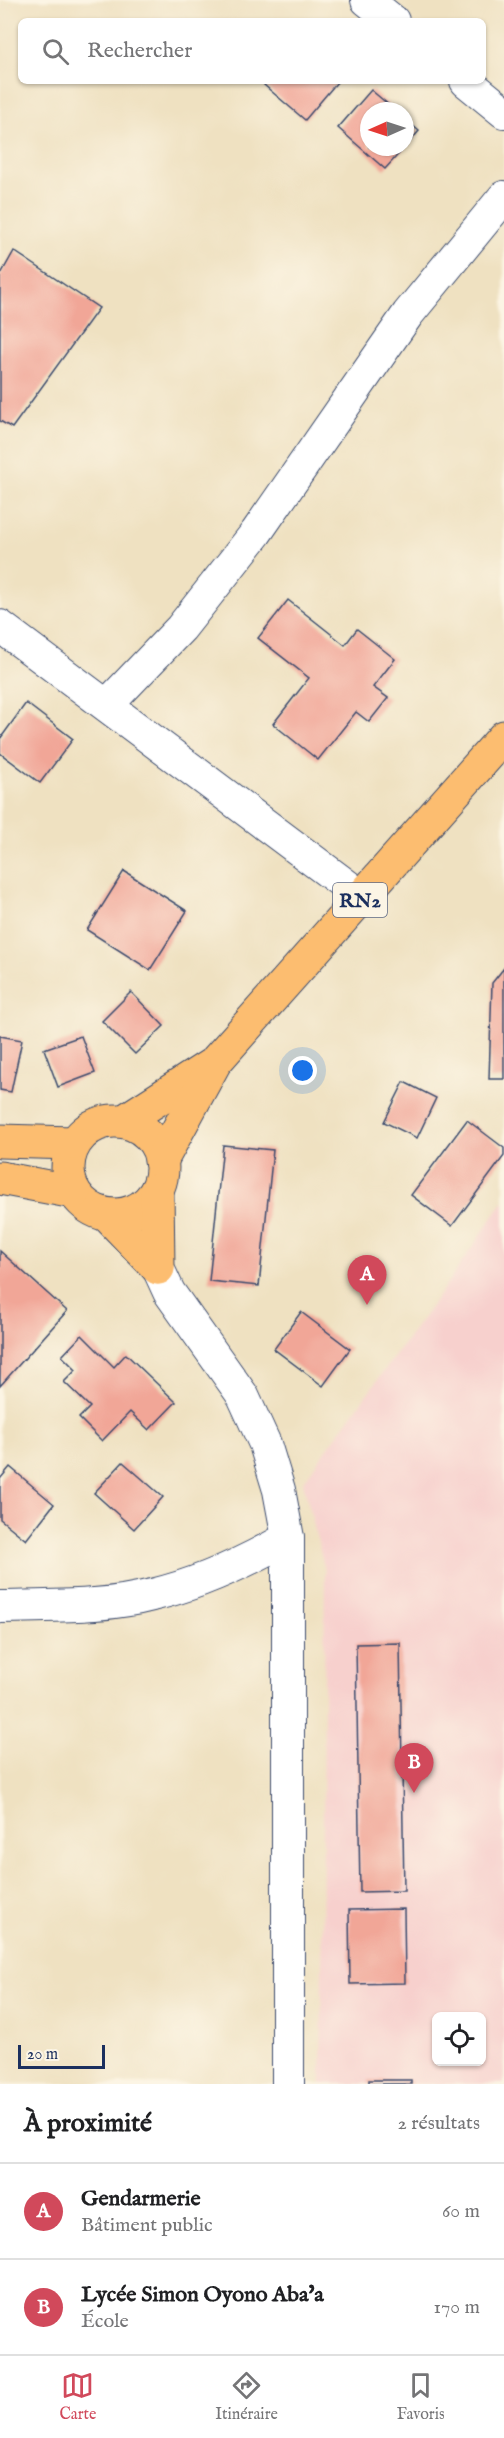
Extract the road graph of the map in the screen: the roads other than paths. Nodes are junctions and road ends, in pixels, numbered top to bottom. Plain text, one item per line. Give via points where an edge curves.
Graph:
1 (367, 0) edge
2 (389, 18) edge
3 (470, 84) edge
4 (504, 112) edge
5 (504, 197) edge
6 (0, 626) edge
7 (108, 704) junction
8 (504, 737) edge
9 (362, 897) junction
10 (215, 1062) junction
11 (124, 1121) junction
12 (0, 1141) edge
13 (74, 1143) junction
14 (159, 1176) junction
15 (0, 1178) edge
16 (74, 1192) junction
17 (107, 1215) junction
18 (158, 1268) junction
19 (288, 1538) junction
20 (0, 1607) edge
21 (288, 2084) edge

1 - 2 street
3 - 4 street
5 - 7 street via 408,314 256,533 181,628
6 - 7 street
7 - 9 street
8 - 9 highway, RN2
9 - 10 highway, RN2
10 - 11 highway, RN2
10 - 14 highway, RN2
11 - 13 highway via 96,1124
11 - 14 highway via 138,1126 157,1148
12 - 13 highway
13 - 16 highway via 67,1167
14 - 17 highway via 148,1202 123,1215
14 - 18 highway
15 - 16 highway
16 - 17 highway via 83,1203
17 - 18 highway
18 - 19 street via 169,1292 243,1396 265,1444
19 - 20 street via 255,1557 151,1596 90,1604
19 - 21 street

